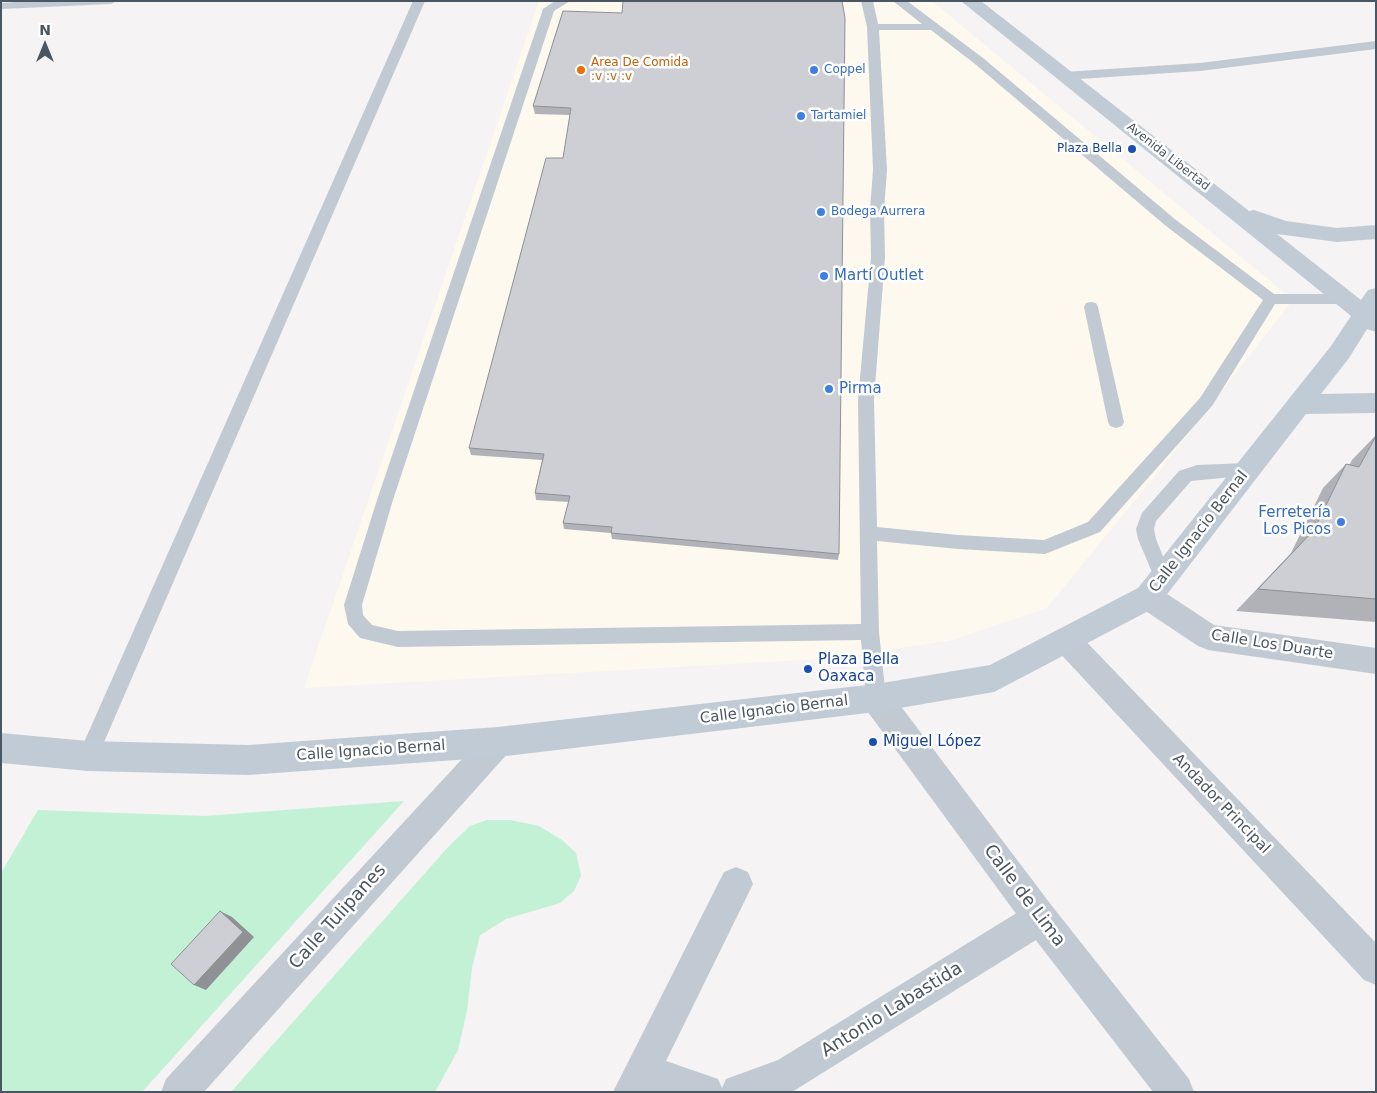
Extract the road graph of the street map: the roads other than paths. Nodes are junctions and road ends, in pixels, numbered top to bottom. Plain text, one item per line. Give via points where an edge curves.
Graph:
1 (111, 1) edge
2 (419, 1) edge
3 (564, 1) edge
4 (867, 1) edge
5 (899, 1) edge
6 (970, 1) edge
7 (1, 6) edge
8 (872, 27) junction
9 (933, 27) junction
10 (1376, 44) edge
11 (1064, 76) junction
12 (1234, 210) junction
13 (1376, 232) edge
14 (1271, 299) junction
15 (1346, 299) junction
16 (1091, 307) dead end
17 (1372, 311) edge
18 (1376, 403) edge
19 (1297, 405) junction
20 (1116, 422) dead end
21 (1247, 470) junction
22 (868, 533) junction
23 (1156, 588) junction
24 (870, 632) junction
25 (1066, 640) junction
26 (1376, 661) edge
27 (876, 698) junction
28 (498, 742) junction
29 (1, 748) edge
30 (88, 756) junction
31 (736, 884) dead end
32 (1040, 918) junction
33 (1376, 968) edge
34 (637, 1082) edge
35 (179, 1092) edge
36 (705, 1092) edge
37 (739, 1092) edge
38 (1176, 1092) edge

1 - 7 lane
2 - 30 lane
3 - 24 lane via 549,8 385,500 353,605 354,618 367,632 398,639
4 - 8 lane
5 - 9 lane
6 - 11 main road, Avenida Libertad
8 - 9 lane
8 - 22 lane via 880,170 878,257 866,400
9 - 14 lane via 979,61 1171,223
10 - 11 lane via 1200,67
11 - 12 main road, Avenida Libertad
12 - 13 main road via 1283,228 1337,235
12 - 15 main road, Avenida Libertad
14 - 15 lane
14 - 22 lane via 1206,402 1094,527 1045,547
15 - 17 main road, Avenida Libertad
16 - 20 lane
17 - 19 main road, Calle Ignacio Bernal
18 - 19 main road
19 - 21 main road, Calle Ignacio Bernal
21 - 23 main road, Calle Ignacio Bernal
21 - 23 lane via 1197,472 1185,476 1148,518 1145,528
22 - 24 lane
23 - 25 main road, Calle Ignacio Bernal
23 - 26 street, Calle Los Duarte via 1208,637
24 - 27 lane
25 - 27 main road, Calle Ignacio Bernal via 994,678
25 - 33 street, Andador Principal
27 - 28 main road, Calle Ignacio Bernal
27 - 32 street, Calle de Lima
28 - 30 main road, Calle Ignacio Bernal via 248,760
28 - 35 street, Calle Tulipanes
29 - 30 main road, Calle Ignacio Bernal
31 - 34 street
32 - 37 street, Antonio Labastida via 788,1075
32 - 38 street, Calle de Lima
34 - 36 street

